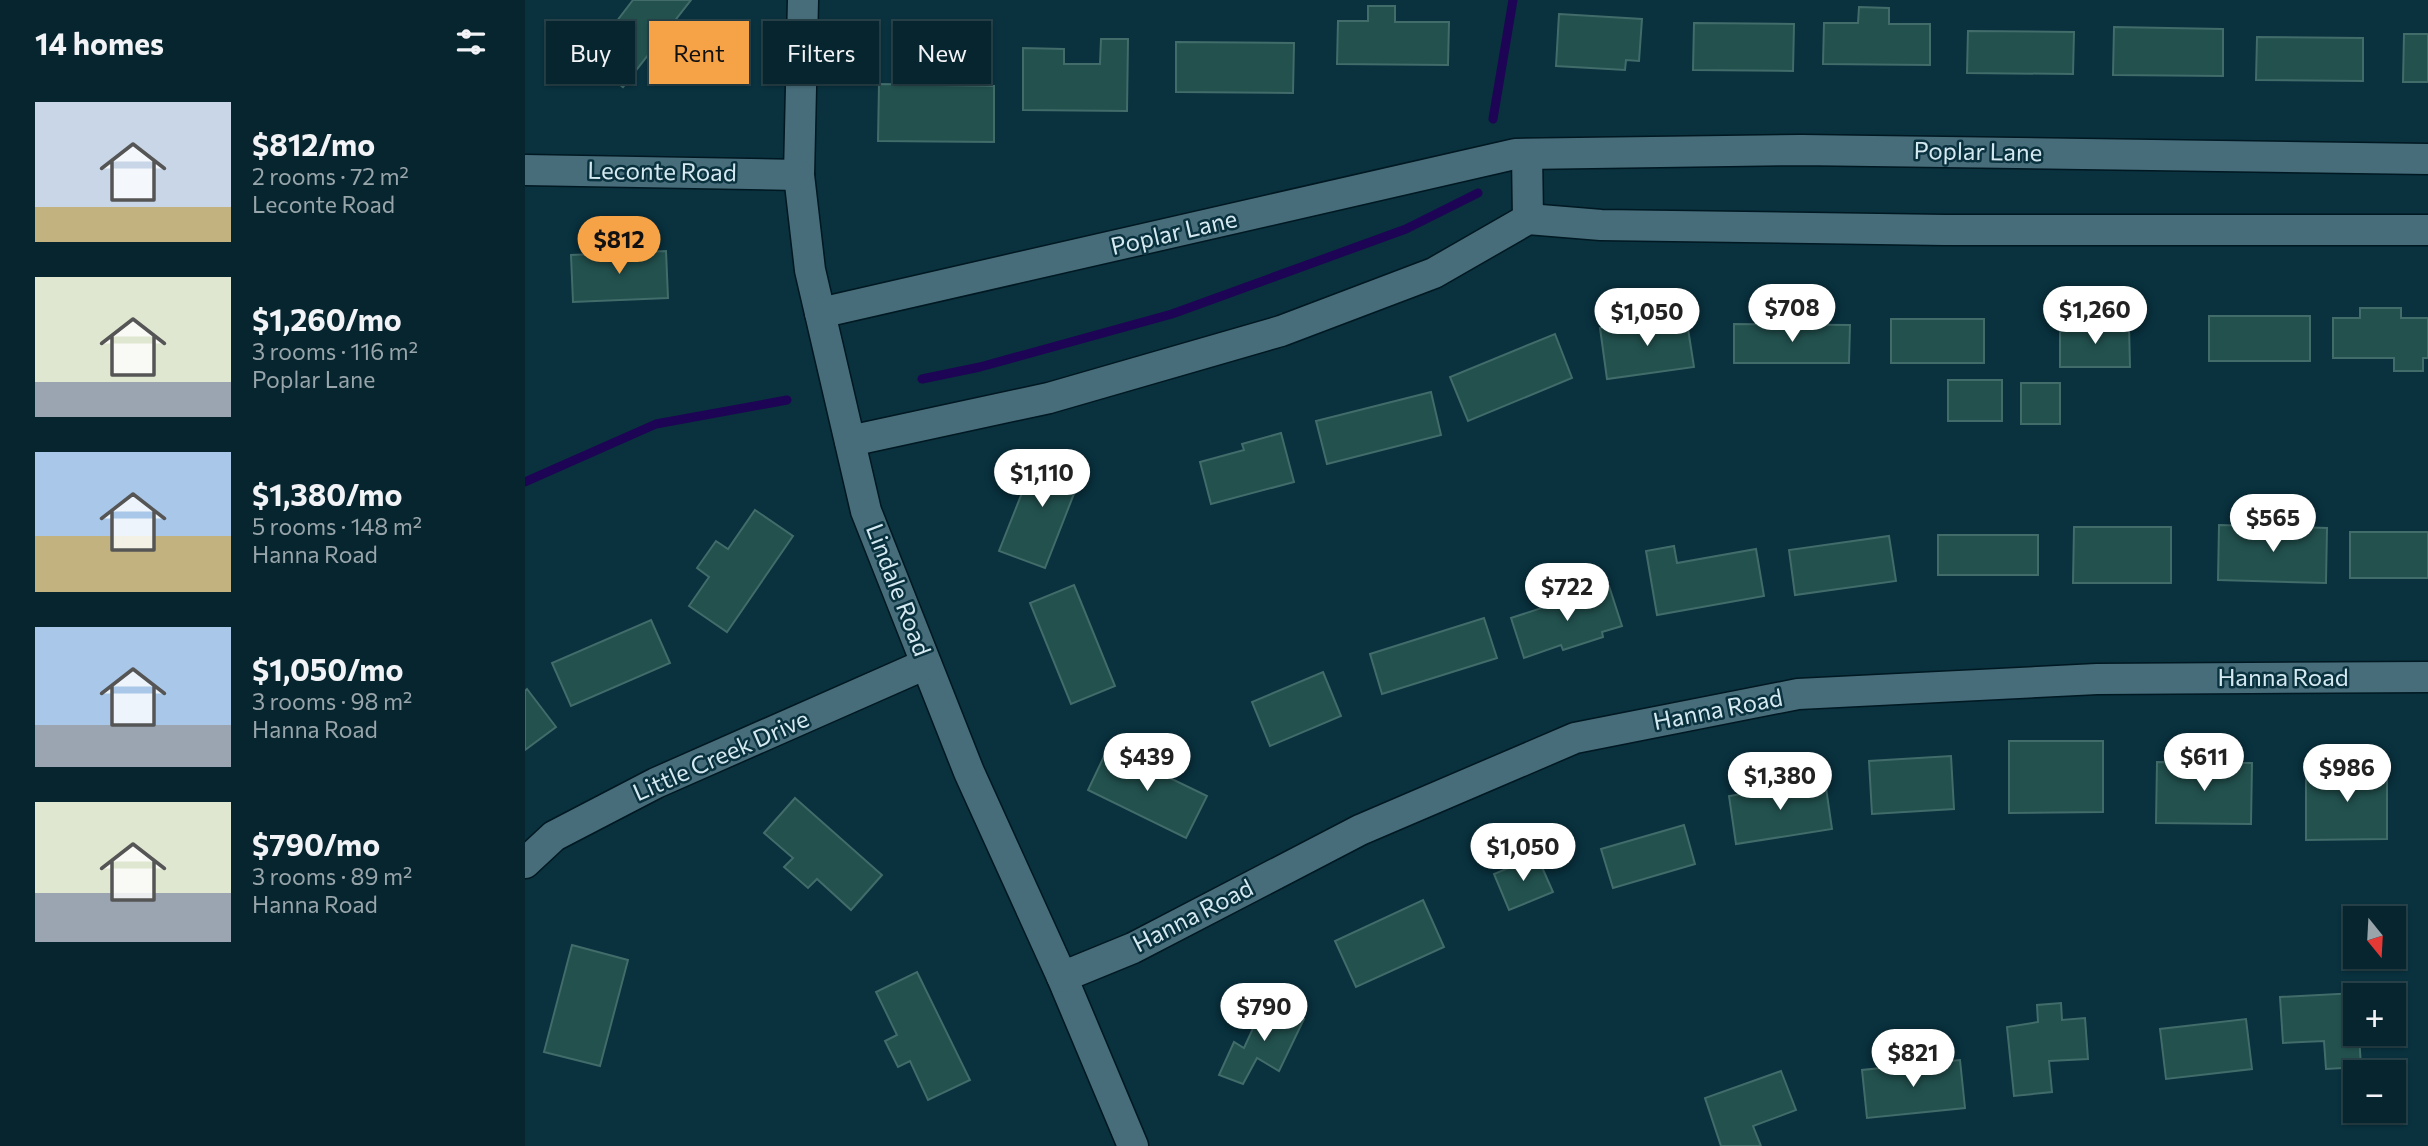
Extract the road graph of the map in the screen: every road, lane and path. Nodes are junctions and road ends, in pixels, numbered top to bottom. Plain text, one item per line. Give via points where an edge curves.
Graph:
1 (803, 0) edge
2 (1527, 154) junction
3 (2428, 159) edge
4 (525, 170) edge
5 (799, 175) junction
6 (1528, 219) junction
7 (2428, 230) edge
8 (820, 313) junction
9 (850, 441) junction
10 (926, 664) junction
11 (2428, 677) edge
12 (525, 863) edge
13 (1062, 976) junction
14 (1133, 1146) edge

1 - 5 street, Lindale Road
2 - 3 street, Poplar Lane via 1801,150
2 - 6 street
2 - 8 street, Poplar Lane
4 - 5 street, Leconte Road
5 - 8 street, Lindale Road
6 - 7 street via 1601,225 1945,230
6 - 9 street via 1434,273 1282,331 1049,398
8 - 9 street, Lindale Road
9 - 10 street, Lindale Road via 866,511
10 - 12 street, Little Creek Drive via 656,783 554,836
10 - 13 street, Lindale Road via 969,772
11 - 13 street, Hanna Road via 2097,679 1798,694 1574,738 1360,830 1133,948
13 - 14 street, Lindale Road

